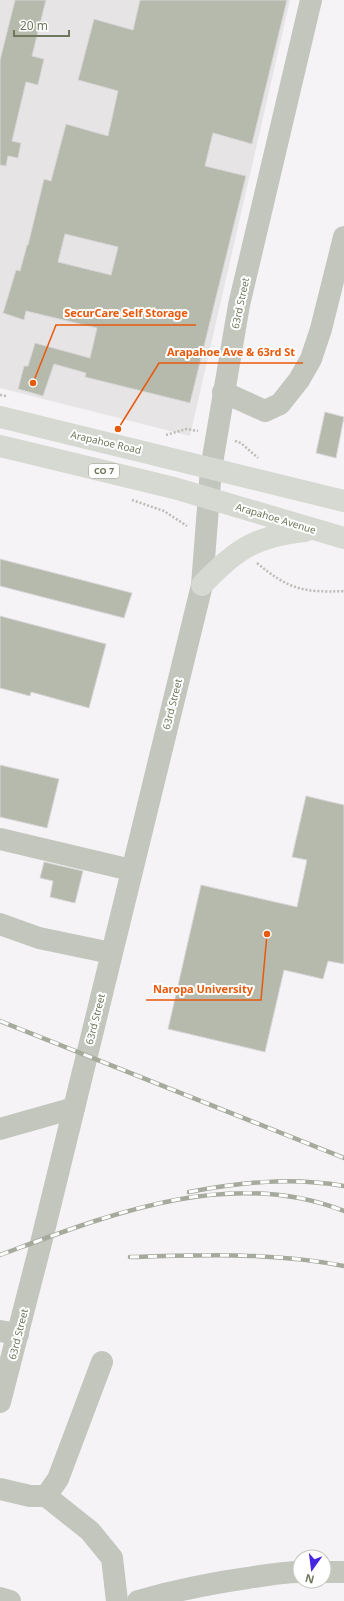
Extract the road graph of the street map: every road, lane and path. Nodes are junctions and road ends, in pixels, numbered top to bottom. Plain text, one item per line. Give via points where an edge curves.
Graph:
1 (311, 0) edge
2 (344, 237) edge
3 (223, 392) junction
4 (0, 395) edge
5 (8, 396) dead end
6 (0, 417) edge
7 (161, 434) dead end
8 (216, 435) junction
9 (0, 446) edge
10 (264, 460) dead end
11 (211, 469) junction
12 (208, 498) junction
13 (129, 499) dead end
14 (344, 501) edge
15 (206, 528) junction
16 (312, 530) junction
17 (344, 538) edge
18 (245, 548) junction
19 (202, 585) junction
20 (344, 591) edge
21 (0, 839) edge
22 (132, 870) junction
23 (0, 924) edge
24 (112, 952) junction
25 (74, 1108) junction
26 (0, 1129) edge
27 (9, 1332) edge
28 (102, 1362) dead end
29 (0, 1402) edge
30 (0, 1489) edge
31 (46, 1496) junction
32 (292, 1572) edge
33 (332, 1572) edge
34 (344, 1572) edge
35 (0, 1598) edge
36 (10, 1601) edge
37 (117, 1601) edge
38 (138, 1601) edge

1 - 3 street, 63rd Street via 238,305
2 - 3 street via 310,359 280,404 266,411
3 - 8 street, 63rd Street
4 - 5 path
6 - 11 main road, Arapahoe Road
7 - 8 path via 168,436 186,429
8 - 10 path via 241,443 257,458
8 - 11 street, 63rd Street
9 - 12 main road, CO 7
11 - 12 street, 63rd Street
11 - 14 main road
12 - 15 street, 63rd Street
12 - 16 main road, Arapahoe Avenue / CO 7
13 - 15 path via 164,511 184,525
15 - 19 street, 63rd Street
16 - 17 main road, Arapahoe Avenue / CO 7
16 - 18 main road via 264,538
18 - 19 main road via 222,564
18 - 20 path via 252,559 273,576 295,588 317,592
19 - 22 street, 63rd Street
21 - 22 street
22 - 24 street, 63rd Street
23 - 24 street via 39,938
24 - 25 street, 63rd Street
25 - 26 street
25 - 27 street, 63rd Street
27 - 29 street, 63rd Street
28 - 31 street via 58,1479
30 - 31 street via 30,1496
31 - 37 street via 90,1531 112,1558
32 - 38 street via 230,1580
33 - 34 street
35 - 36 street

